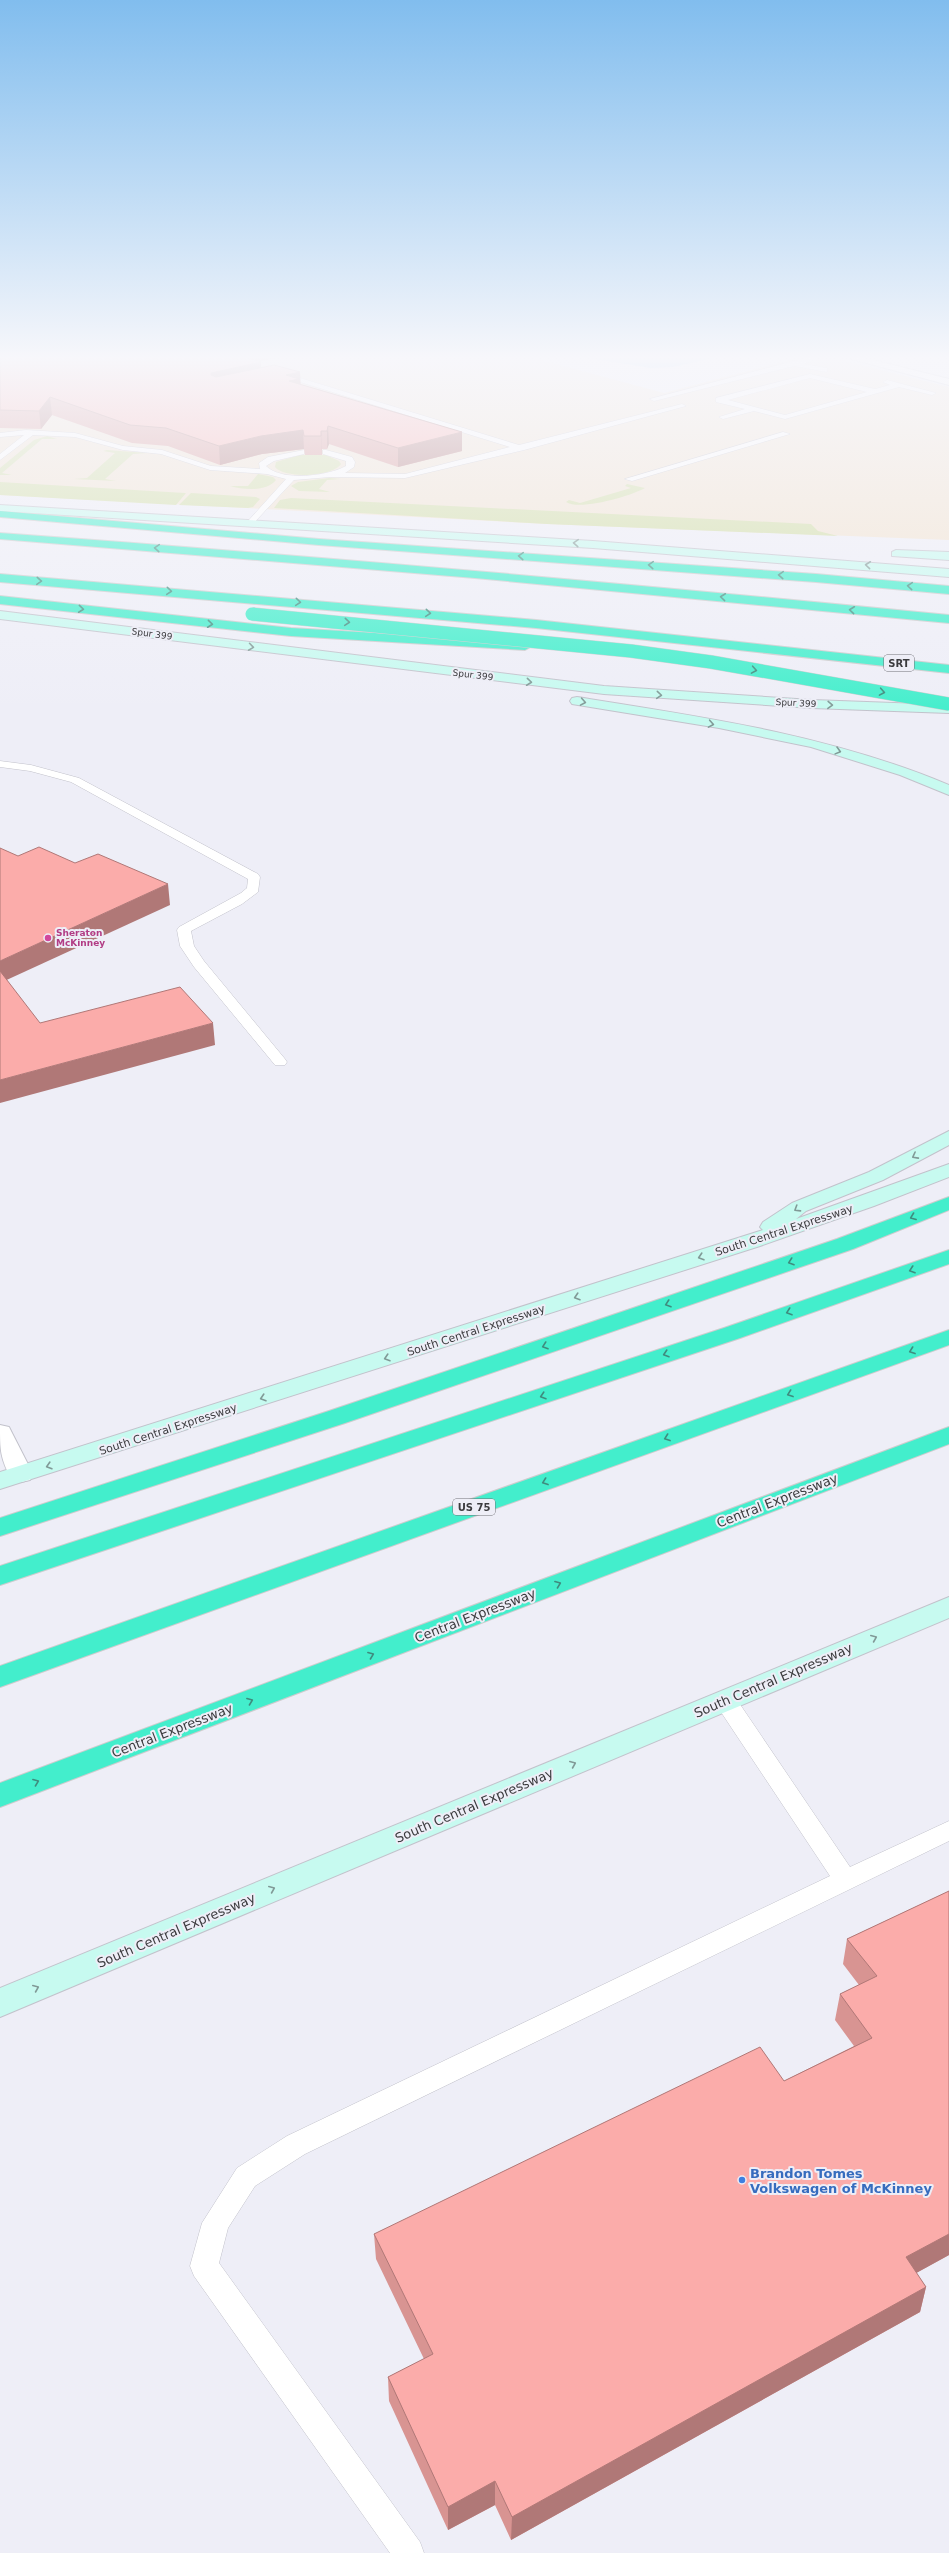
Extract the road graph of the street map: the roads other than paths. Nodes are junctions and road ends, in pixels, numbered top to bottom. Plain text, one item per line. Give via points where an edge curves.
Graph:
1 (288, 476) edge
2 (309, 476) edge
3 (370, 476) edge
4 (404, 476) edge
5 (639, 476) edge
6 (292, 477) junction
7 (629, 479) dead end
8 (0, 508) edge
9 (0, 514) edge
10 (251, 522) junction
11 (0, 536) edge
12 (615, 545) junction
13 (196, 550) junction
14 (852, 552) dead end
15 (887, 554) dead end
16 (949, 556) edge
17 (949, 573) edge
18 (0, 578) edge
19 (949, 590) edge
20 (0, 591) edge
21 (0, 600) edge
22 (189, 608) dead end
23 (949, 610) edge
24 (236, 612) dead end
25 (0, 615) edge
26 (949, 619) edge
27 (338, 658) junction
28 (949, 669) edge
29 (949, 673) edge
30 (949, 704) edge
31 (949, 709) edge
32 (0, 764) edge
33 (949, 790) edge
34 (280, 1062) dead end
35 (949, 1137) edge
36 (949, 1170) edge
37 (949, 1203) edge
38 (752, 1241) junction
39 (949, 1257) edge
40 (949, 1338) edge
41 (0, 1433) edge
42 (944, 1438) edge
43 (10, 1477) edge
44 (0, 1527) edge
45 (0, 1576) edge
46 (949, 1607) edge
47 (0, 1677) edge
48 (725, 1700) junction
49 (0, 1795) edge
50 (949, 1830) edge
51 (846, 1880) junction
52 (0, 2003) edge
53 (410, 2553) edge

1 - 6 lane
2 - 6 lane
3 - 4 lane
5 - 7 lane
6 - 10 lane
8 - 10 main road
19 -> 9 highway via 793,576 319,542
12 -> 10 main road
13 -> 11 highway
12 - 14 main road
17 -> 12 main road
13 - 23 highway via 316,554 425,562
26 -> 13 highway via 580,583
15 - 16 main road
18 -> 28 highway, SRT via 404,611 848,656
20 - 22 highway
21 -> 29 highway via 299,632 783,659
24 -> 30 highway, bridge via 631,651 719,663
25 -> 27 main road, Spur 399
27 -> 31 main road, Spur 399 via 525,682 696,698
27 -> 33 main road via 809,743 864,757
32 - 34 lane via 31,768 75,780 254,877 254,889 245,897 198,920 184,930 187,946 199,964
35 -> 38 main road via 876,1176 799,1207
36 - 38 main road, South Central Expressway via 867,1202
37 -> 44 highway via 845,1244 337,1417
38 -> 43 main road, South Central Expressway
39 -> 45 highway via 732,1333
40 -> 47 highway, US 75
41 - 43 street
49 -> 42 highway, Central Expressway
48 -> 46 main road, South Central Expressway
48 - 51 lane
52 -> 48 main road, South Central Expressway
50 - 51 lane
51 - 53 lane via 296,2145 246,2177 216,2223 204,2266

